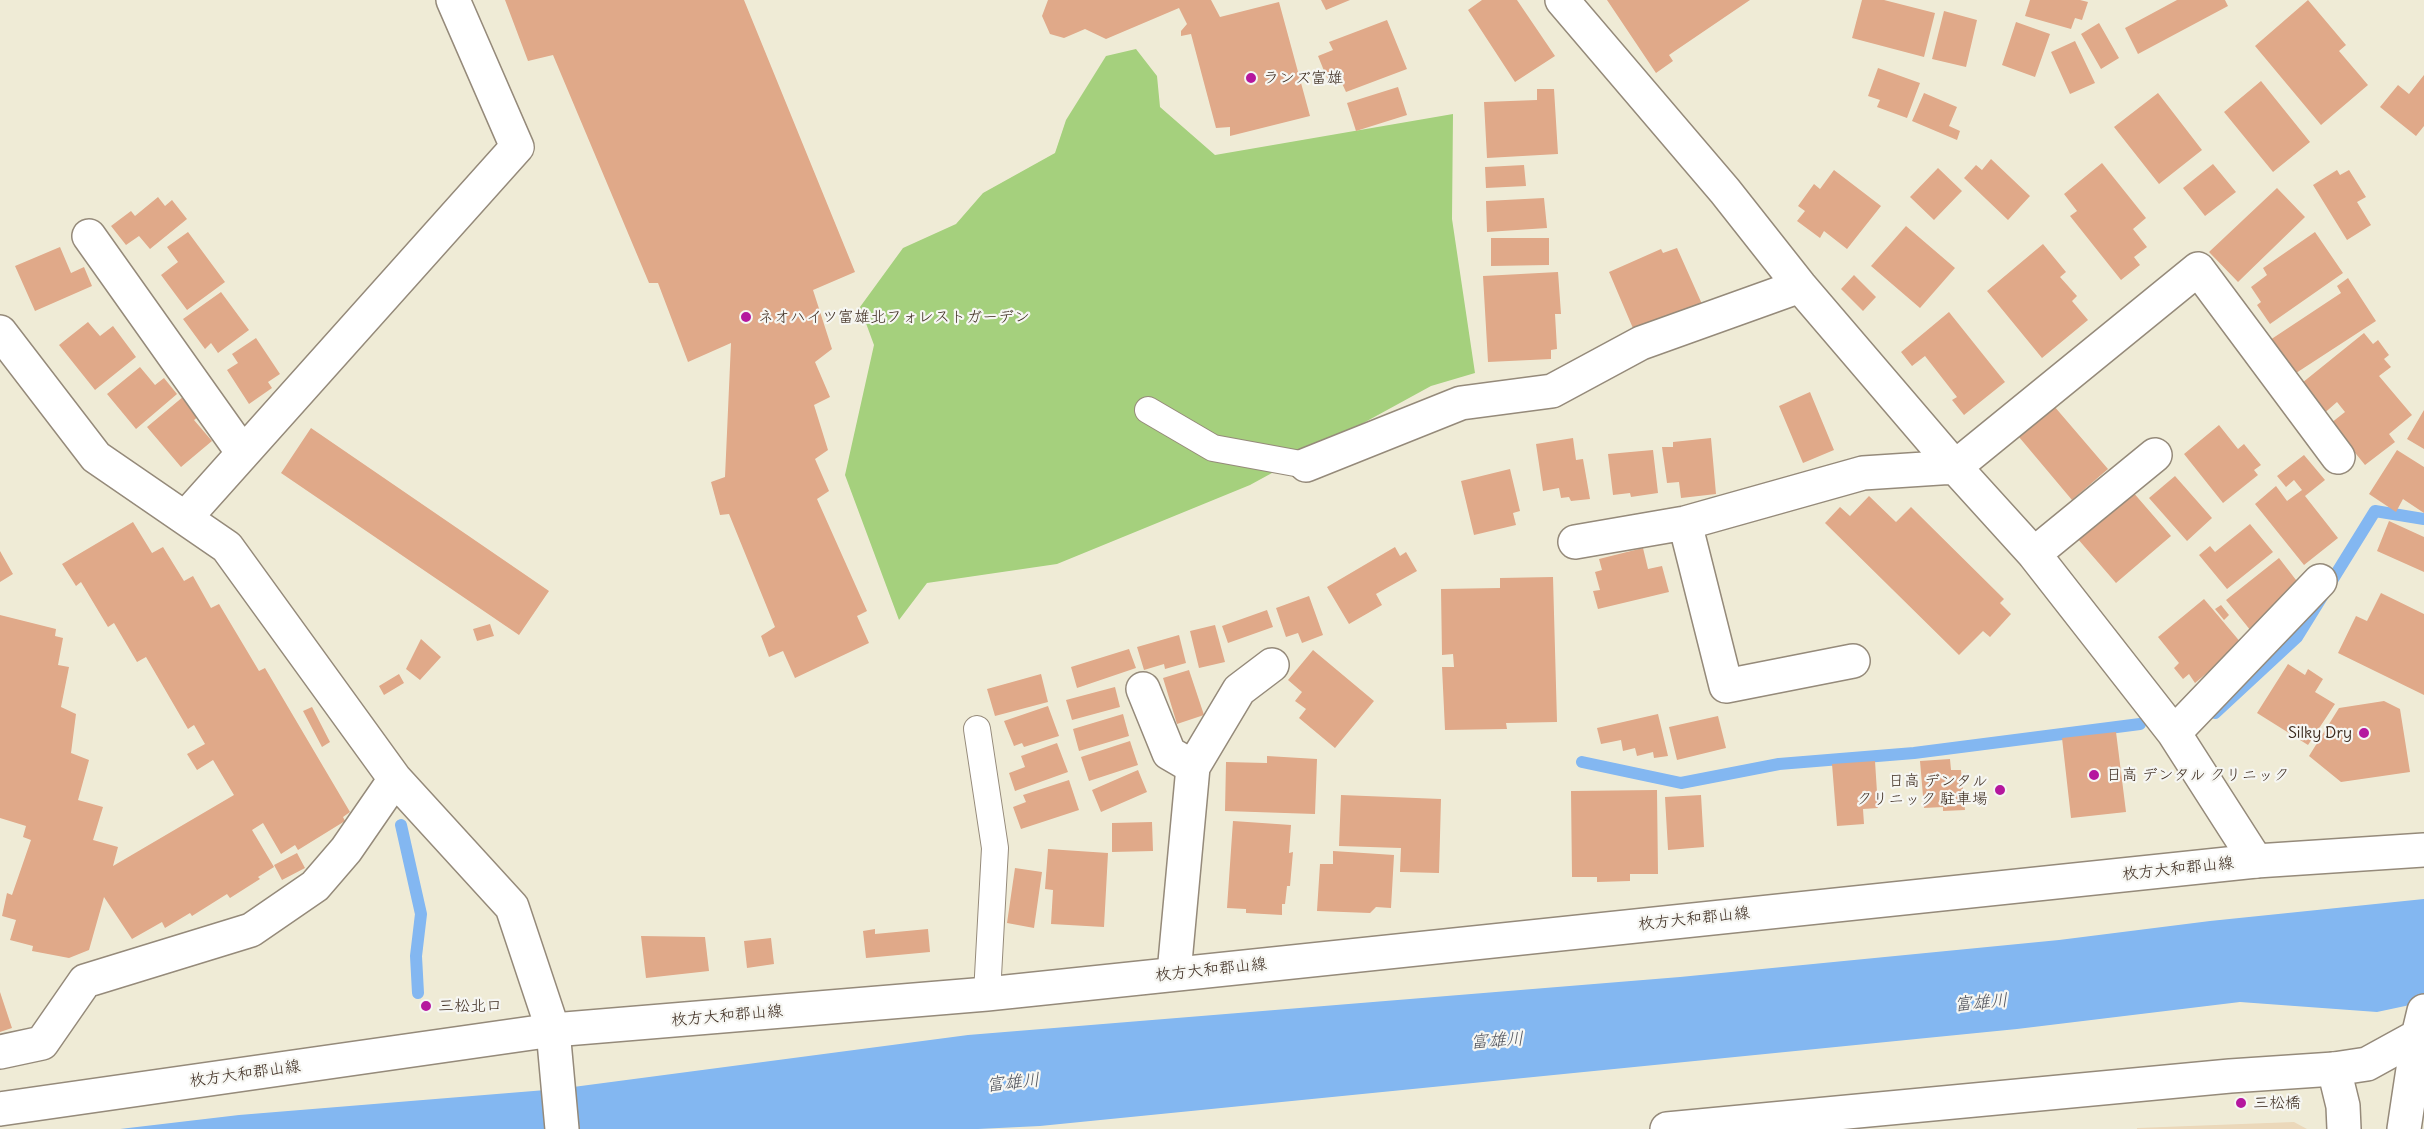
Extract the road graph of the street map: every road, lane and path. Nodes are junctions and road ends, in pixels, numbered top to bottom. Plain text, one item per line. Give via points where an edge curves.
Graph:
1 (453, 0) edge
2 (1562, 0) edge
3 (88, 236) dead end
4 (1800, 286) junction
5 (0, 332) edge
6 (1148, 410) dead end
7 (243, 453) junction
8 (2155, 455) dead end
9 (2338, 457) dead end
10 (1306, 465) joint
11 (1955, 467) junction
12 (186, 517) junction
13 (1684, 523) junction
14 (1575, 542) dead end
15 (2034, 554) junction
16 (2320, 581) dead end
17 (1853, 661) dead end
18 (1272, 665) dead end
19 (1143, 689) dead end
20 (977, 729) dead end
21 (2174, 733) junction
22 (1193, 767) junction
23 (395, 779) junction
24 (2424, 850) edge
25 (2256, 861) junction
26 (1174, 973) junction
27 (987, 994) junction
28 (2421, 1023) edge
29 (553, 1030) junction
30 (0, 1052) edge
31 (2334, 1069) junction
32 (0, 1109) edge
33 (562, 1129) edge
34 (1667, 1129) edge
35 (2344, 1129) edge
36 (2404, 1129) edge

1 - 7 street via 517,147
2 - 4 street via 1725,191
3 - 7 street
4 - 10 street via 1641,344 1552,391 1461,403
4 - 11 street
5 - 12 street via 96,456
6 - 10 lane via 1213,448
7 - 12 street
8 - 15 street
9 - 11 street via 2198,269
11 - 13 street via 1863,473
11 - 15 street
12 - 23 street via 227,547
13 - 14 street
13 - 17 street via 1726,686
15 - 21 street
16 - 21 street
18 - 22 street via 1239,690
19 - 22 street via 1169,753
20 - 27 lane via 995,848
21 - 25 street
22 - 26 street
23 - 29 street via 512,907
23 - 30 street via 346,850 315,886 251,930 85,981 42,1043
24 - 25 street, 枚方大和郡山線
25 - 26 street, 枚方大和郡山線
26 - 27 street, 枚方大和郡山線
27 - 29 street, 枚方大和郡山線
28 - 31 street via 2367,1064
28 - 36 street
29 - 32 street, 枚方大和郡山線
29 - 33 street
31 - 34 street
31 - 35 street

